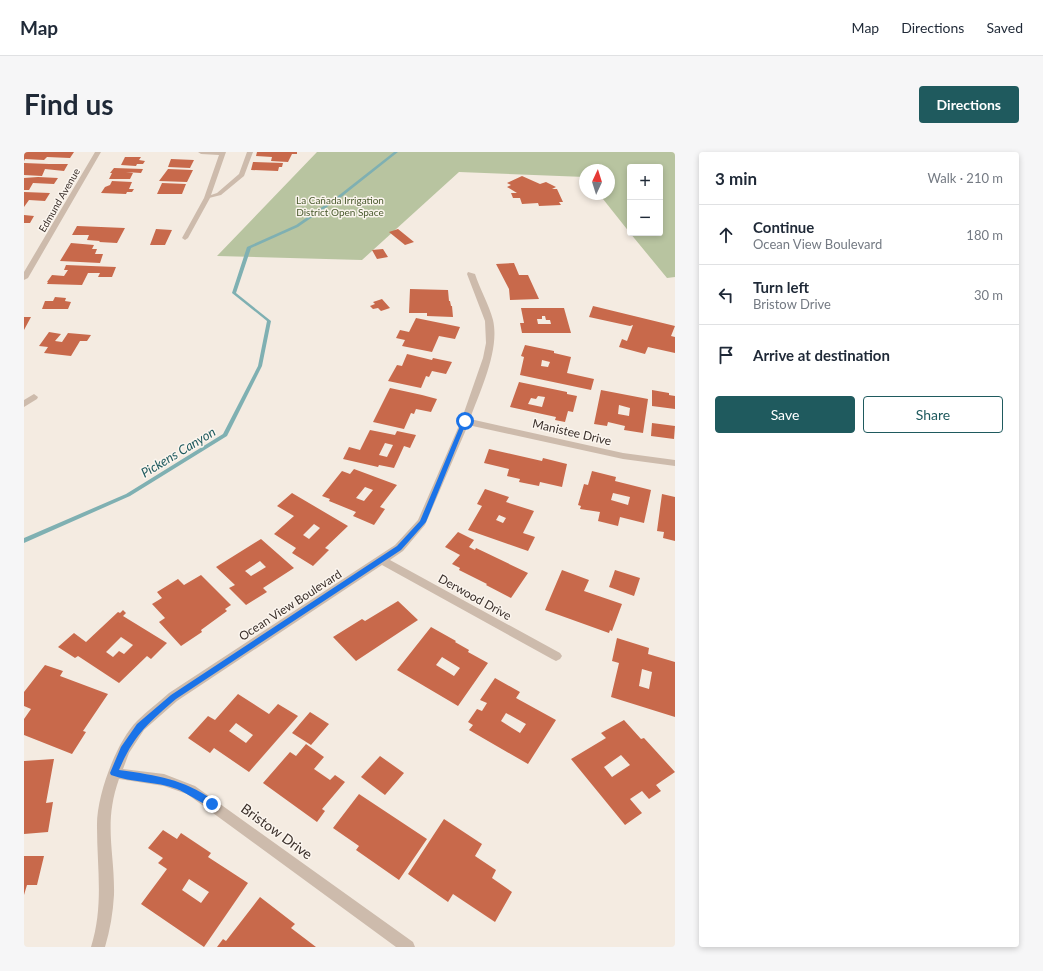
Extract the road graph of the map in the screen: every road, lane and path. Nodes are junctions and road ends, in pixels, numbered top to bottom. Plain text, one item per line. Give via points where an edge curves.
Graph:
1 (98, 152) edge
2 (201, 152) edge
3 (222, 152) edge
4 (250, 152) edge
5 (206, 198) junction
6 (185, 238) dead end
7 (471, 274) dead end
8 (24, 278) edge
9 (24, 397) edge
10 (24, 404) edge
11 (465, 421) junction
12 (675, 463) edge
13 (382, 560) junction
14 (556, 656) dead end
15 (114, 773) junction
16 (98, 947) edge
17 (408, 947) edge

1 - 8 street, Edmund Avenue
2 - 3 street
3 - 5 street
4 - 5 street via 242,175 219,194
5 - 6 street
7 - 11 street, Ocean View Boulevard via 489,321 490,344
9 - 10 street via 34,397
11 - 12 street, Manistee Drive via 623,456
11 - 13 street, Ocean View Boulevard via 422,522 404,543
13 - 14 street, Derwood Drive
13 - 15 street, Ocean View Boulevard via 173,697 140,726 124,750
15 - 16 street, Ocean View Boulevard via 106,798 103,825 107,895 103,930
15 - 17 street, Bristow Drive via 164,780 191,790

